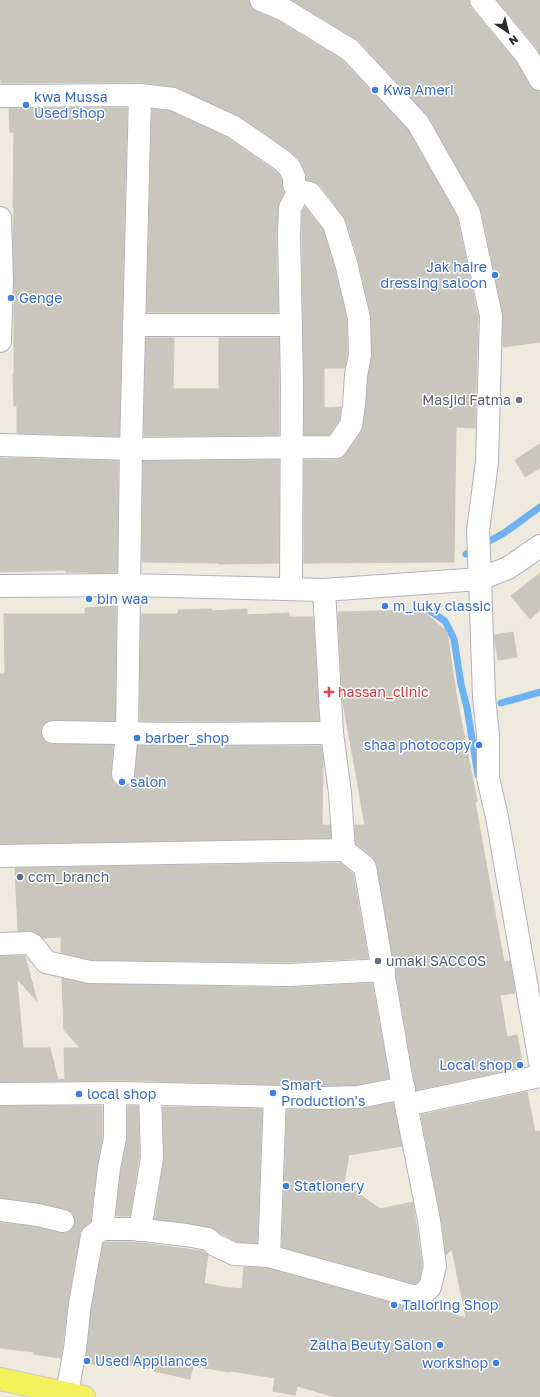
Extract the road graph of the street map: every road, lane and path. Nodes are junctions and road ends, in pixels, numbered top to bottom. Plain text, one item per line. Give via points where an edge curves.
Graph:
1 (261, 0) edge
2 (482, 0) edge
3 (540, 78) edge
4 (140, 95) junction
5 (0, 96) edge
6 (299, 191) junction
7 (0, 218) edge
8 (134, 325) junction
9 (291, 325) junction
10 (0, 341) edge
11 (0, 445) edge
12 (291, 448) junction
13 (131, 449) junction
14 (540, 546) edge
15 (480, 572) junction
16 (130, 585) junction
17 (0, 586) edge
18 (291, 589) junction
19 (324, 590) junction
20 (53, 732) dead end
21 (127, 733) junction
22 (332, 733) junction
23 (123, 774) dead end
24 (344, 850) junction
25 (0, 856) edge
26 (1, 939) edge
27 (384, 970) junction
28 (540, 1062) edge
29 (540, 1076) edge
30 (115, 1093) junction
31 (0, 1094) edge
32 (150, 1094) junction
33 (405, 1097) junction
34 (275, 1098) junction
35 (0, 1210) edge
36 (63, 1221) dead end
37 (102, 1229) junction
38 (140, 1230) junction
39 (269, 1256) junction
40 (0, 1379) edge
41 (76, 1395) edge

1 - 15 street via 283,9 350,50 418,123 469,214 492,316 487,462 478,531
2 - 3 street via 527,56
4 - 5 street
4 - 6 street via 173,99 234,128 283,161 290,168 294,185
4 - 8 street
6 - 9 street via 290,208
6 - 12 street via 310,193 334,224 360,318 360,355 351,425 336,447
7 - 10 street
8 - 9 street
8 - 13 street
9 - 12 street
11 - 13 street
12 - 13 street
12 - 18 street
13 - 16 street
14 - 15 street via 508,568
15 - 19 street
15 - 28 street via 488,778
16 - 17 street
16 - 18 street
16 - 21 street
18 - 19 street
19 - 22 street
20 - 21 street
21 - 22 street
21 - 23 street
22 - 24 street
24 - 25 street
24 - 27 street via 365,867
26 - 27 street via 29,943 34,945 46,962 90,972 289,975
27 - 33 street
29 - 33 street
30 - 31 street
30 - 32 street
30 - 37 street via 115,1138
32 - 34 street
32 - 38 street via 152,1158
33 - 34 street
33 - 39 street via 429,1220 435,1266 430,1287 416,1297
34 - 39 street
35 - 36 street
37 - 38 street
37 - 41 street via 92,1236 80,1304 75,1349
38 - 39 street via 186,1234 208,1239 234,1254
40 - 41 main road

